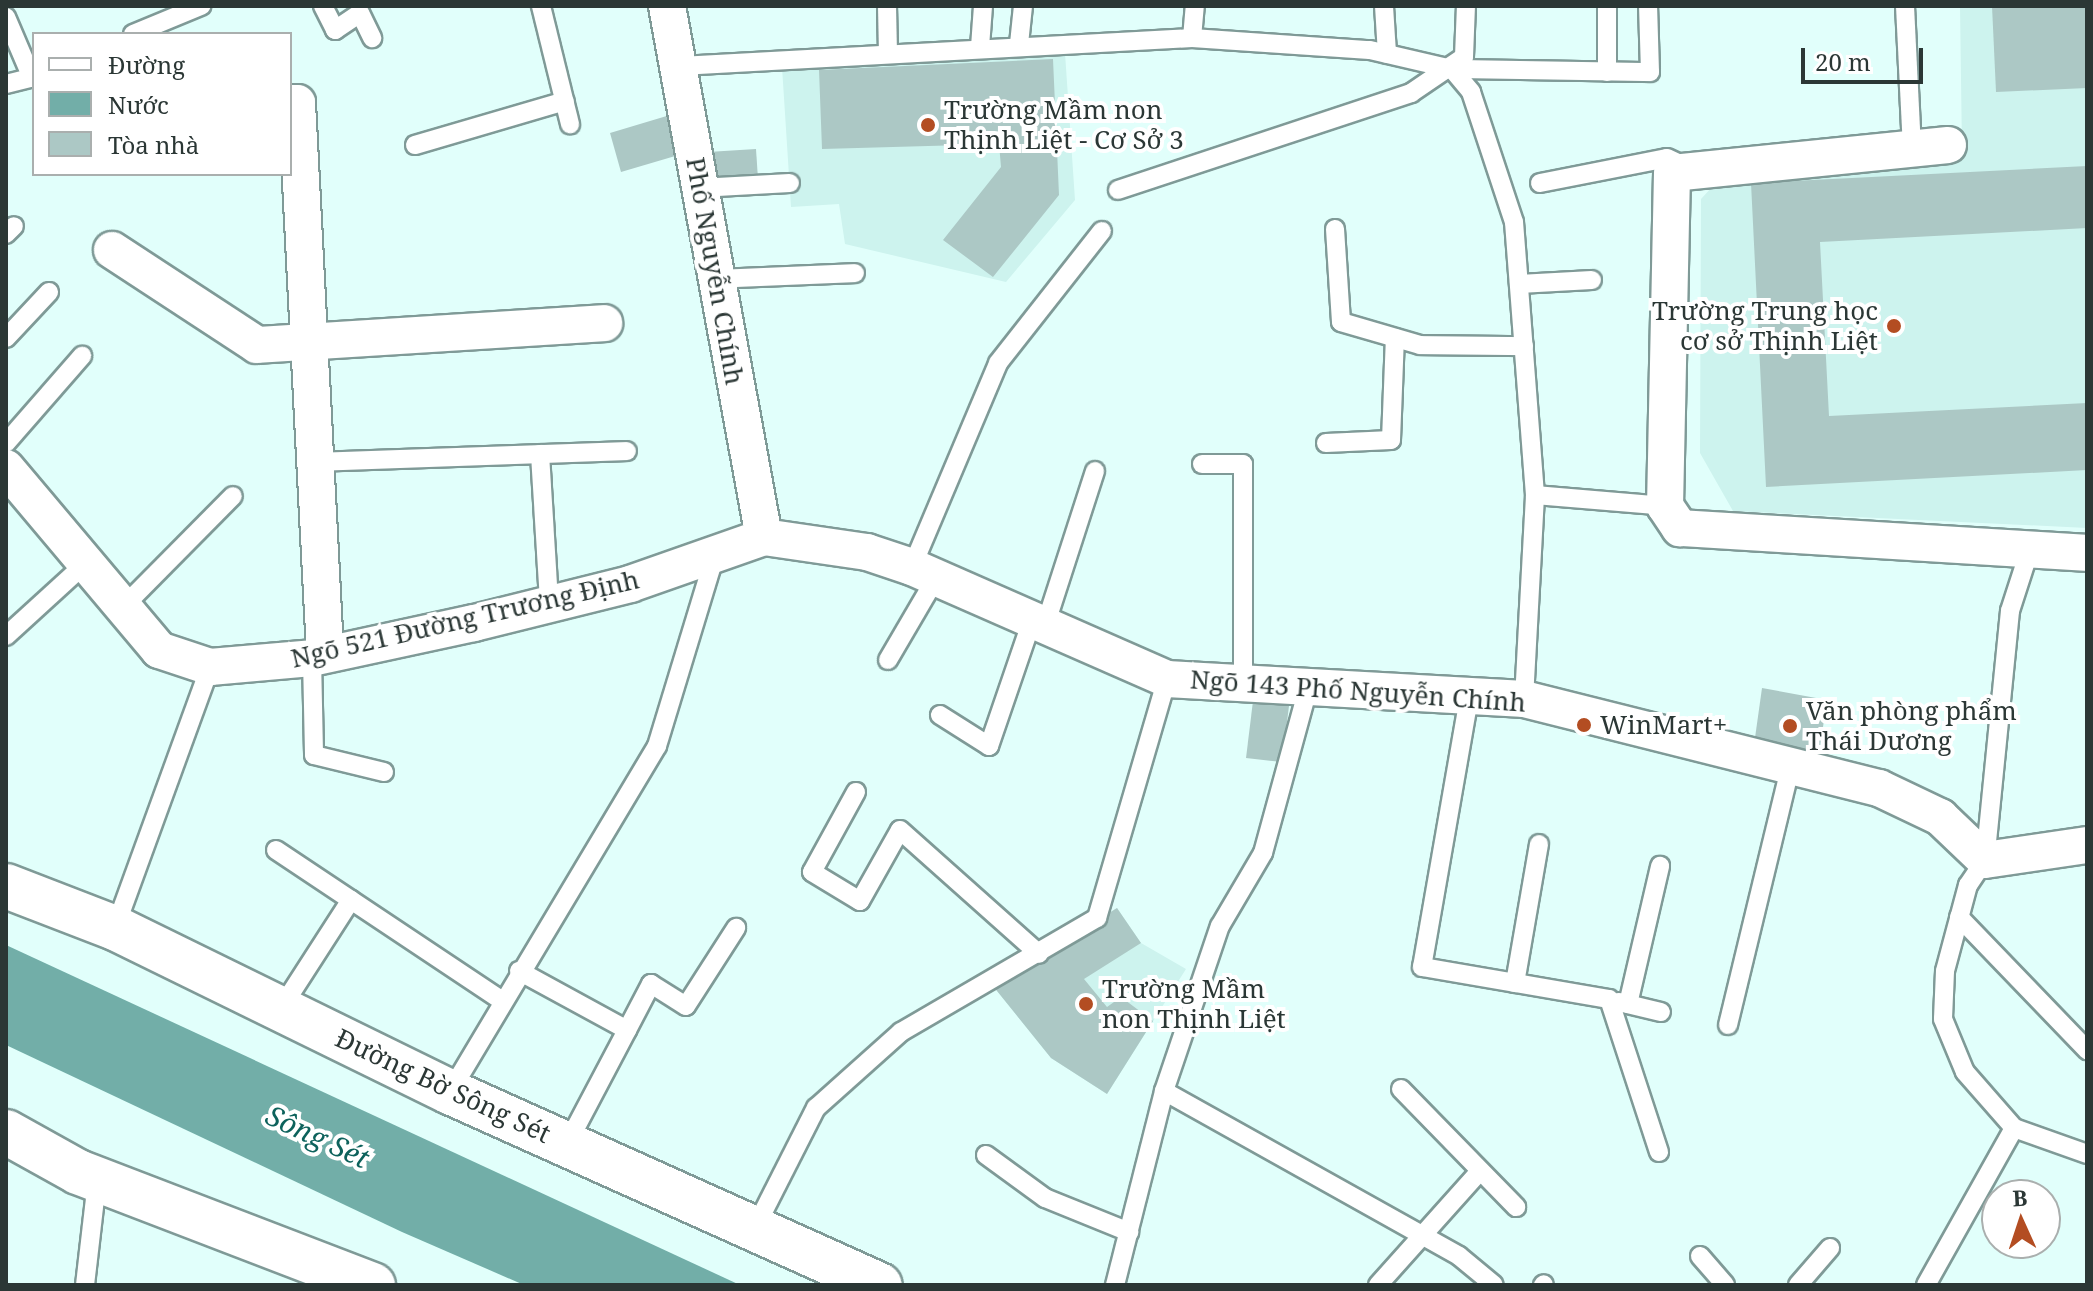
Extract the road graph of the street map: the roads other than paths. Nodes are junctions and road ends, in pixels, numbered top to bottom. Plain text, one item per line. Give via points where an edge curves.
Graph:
1 (201, 6) edge
2 (323, 6) edge
3 (541, 6) edge
4 (667, 6) edge
5 (887, 6) edge
6 (983, 6) edge
7 (1023, 6) edge
8 (1195, 6) edge
9 (1384, 6) edge
10 (1466, 6) edge
11 (1607, 6) edge
12 (1648, 6) edge
13 (1905, 6) edge
14 (6, 17) edge
15 (138, 32) edge
16 (372, 38) dead end
17 (1192, 38) junction
18 (1019, 44) junction
19 (980, 47) junction
20 (888, 53) junction
21 (1387, 54) junction
22 (680, 66) junction
23 (1452, 69) junction
24 (1607, 72) junction
25 (32, 75) edge
26 (32, 77) edge
27 (6, 84) edge
28 (565, 101) junction
29 (292, 103) edge
30 (570, 124) dead end
31 (415, 145) dead end
32 (1948, 145) dead end
33 (1912, 148) junction
34 (1685, 166) junction
35 (790, 183) dead end
36 (1540, 183) dead end
37 (699, 188) junction
38 (1118, 190) dead end
39 (1335, 229) dead end
40 (1102, 231) dead end
41 (112, 250) dead end
42 (855, 273) dead end
43 (713, 279) junction
44 (1592, 280) dead end
45 (1519, 284) junction
46 (49, 292) dead end
47 (604, 323) dead end
48 (6, 338) edge
49 (1395, 338) junction
50 (309, 345) junction
51 (1524, 346) junction
52 (82, 356) dead end
53 (6, 443) edge
54 (1326, 443) dead end
55 (627, 451) dead end
56 (540, 454) junction
57 (316, 462) junction
58 (1202, 464) dead end
59 (6, 468) edge
60 (1095, 471) dead end
61 (1535, 495) junction
62 (233, 496) dead end
63 (1665, 506) junction
64 (764, 537) junction
65 (2029, 552) junction
66 (2087, 553) edge
67 (714, 558) junction
68 (86, 563) junction
69 (924, 572) junction
70 (549, 603) junction
71 (123, 607) junction
72 (1038, 626) junction
73 (6, 636) edge
74 (318, 654) junction
75 (888, 660) dead end
76 (210, 667) junction
77 (1167, 679) junction
78 (1243, 684) junction
79 (1308, 688) junction
80 (1469, 698) junction
81 (1524, 699) junction
82 (940, 715) dead end
83 (1790, 768) junction
84 (384, 772) dead end
85 (856, 792) dead end
86 (1539, 844) dead end
87 (2087, 845) edge
88 (276, 850) dead end
89 (1985, 860) junction
90 (1660, 866) dead end
91 (6, 886) edge
92 (351, 900) junction
93 (1959, 917) junction
94 (115, 928) junction
95 (736, 928) dead end
96 (1039, 954) junction
97 (519, 971) junction
98 (1515, 983) junction
99 (1609, 999) junction
100 (501, 1000) junction
101 (1628, 1004) junction
102 (280, 1010) junction
103 (1661, 1012) dead end
104 (1728, 1025) dead end
105 (627, 1030) junction
106 (2087, 1050) edge
107 (1401, 1089) dead end
108 (1164, 1091) junction
109 (450, 1092) junction
110 (2014, 1128) junction
111 (6, 1132) edge
112 (567, 1144) junction
113 (1659, 1152) dead end
114 (2087, 1154) edge
115 (986, 1155) dead end
116 (1478, 1173) junction
117 (97, 1178) junction
118 (1516, 1207) dead end
119 (754, 1230) junction
120 (1129, 1232) junction
121 (1425, 1236) junction
122 (1830, 1248) dead end
123 (1700, 1256) dead end
124 (366, 1284) edge
125 (85, 1285) edge
126 (880, 1285) edge
127 (1115, 1285) edge
128 (1378, 1285) edge
129 (1494, 1285) edge
130 (1725, 1285) edge
131 (1798, 1285) edge
132 (1926, 1285) edge

1 - 15 lane
2 - 16 lane via 335,30 360,13
3 - 28 lane
4 - 22 street, Phố Nguyễn Chính
5 - 20 lane
6 - 19 lane
7 - 18 lane
8 - 17 lane
9 - 21 lane
10 - 23 lane via 1464,57
11 - 24 lane
12 - 24 lane via 1650,72
13 - 33 lane
14 - 25 lane
17 - 18 lane
17 - 21 lane
18 - 19 lane
19 - 20 lane
20 - 22 lane
21 - 23 lane
22 - 37 street, Phố Nguyễn Chính
23 - 24 lane
23 - 38 lane via 1342,120
23 - 45 lane via 1471,92 1514,222
26 - 27 lane
28 - 30 lane
28 - 31 lane
29 - 50 street via 297,103
32 - 33 street
33 - 34 street
34 - 36 lane via 1667,158
34 - 63 street via 1672,173 1666,192
35 - 37 lane
37 - 43 street, Phố Nguyễn Chính
39 - 49 lane via 1341,322
40 - 69 lane via 998,363
41 - 50 street via 257,345
42 - 43 lane
43 - 64 street, Phố Nguyễn Chính
44 - 45 lane
45 - 51 lane
46 - 48 lane
47 - 50 street
49 - 51 lane via 1420,345
49 - 54 lane via 1391,440
50 - 57 street
51 - 61 lane
52 - 53 lane
55 - 56 lane
56 - 57 lane
56 - 70 lane
57 - 74 street
58 - 78 lane via 1243,464
59 - 68 street, Ngõ 521 Đường Trương Định
60 - 72 lane
61 - 63 lane
61 - 81 lane
62 - 71 lane
63 - 65 street via 1680,528
64 - 67 street, Ngõ 521 Đường Trương Định
64 - 69 street, Ngõ 143 Phố Nguyễn Chính via 867,552
65 - 66 street
65 - 89 lane via 2010,611
67 - 70 street, Ngõ 521 Đường Trương Định
67 - 97 lane via 657,746
68 - 71 street, Ngõ 521 Đường Trương Định
68 - 73 lane
69 - 72 street, Ngõ 143 Phố Nguyễn Chính
69 - 75 lane
70 - 74 street, Ngõ 521 Đường Trương Định
71 - 76 street, Ngõ 521 Đường Trương Định via 159,650
72 - 77 street, Ngõ 143 Phố Nguyễn Chính
72 - 82 lane via 989,746
74 - 76 street, Ngõ 521 Đường Trương Định
74 - 84 lane via 314,755
76 - 94 lane
77 - 78 street, Ngõ 143 Phố Nguyễn Chính
77 - 96 lane via 1097,918
78 - 79 street, Ngõ 143 Phố Nguyễn Chính
79 - 80 street, Ngõ 143 Phố Nguyễn Chính
79 - 108 lane via 1263,853 1220,926
80 - 81 street, Ngõ 143 Phố Nguyễn Chính
80 - 98 lane via 1422,967
81 - 83 street, Ngõ 143 Phố Nguyễn Chính
83 - 89 street, Ngõ 143 Phố Nguyễn Chính via 1903,800 1940,817
83 - 104 lane
85 - 96 lane via 812,872 860,901 900,830
86 - 98 lane
87 - 89 street
88 - 92 lane
89 - 93 lane
90 - 101 lane
91 - 94 street, Đường Bờ Sông Sét
92 - 100 lane
92 - 102 lane
93 - 106 lane
93 - 110 lane via 1945,971 1943,1019 1965,1072
94 - 102 street, Đường Bờ Sông Sét
95 - 105 lane via 686,1006 651,984
96 - 119 lane via 901,1032 816,1108
97 - 100 lane
97 - 105 lane
98 - 99 lane
99 - 101 lane
99 - 113 lane
100 - 109 lane
101 - 103 lane
102 - 109 street, Đường Bờ Sông Sét
105 - 112 lane
107 - 116 lane
108 - 120 lane
108 - 121 lane
109 - 112 street, Đường Bờ Sông Sét
110 - 114 lane
110 - 132 lane
111 - 117 street
112 - 119 street, Đường Bờ Sông Sét
115 - 120 lane via 1045,1198
116 - 118 lane
116 - 121 lane
117 - 124 street
117 - 125 lane
119 - 126 street, Đường Bờ Sông Sét
120 - 127 lane
121 - 128 lane
121 - 129 lane
122 - 131 lane
123 - 130 lane

